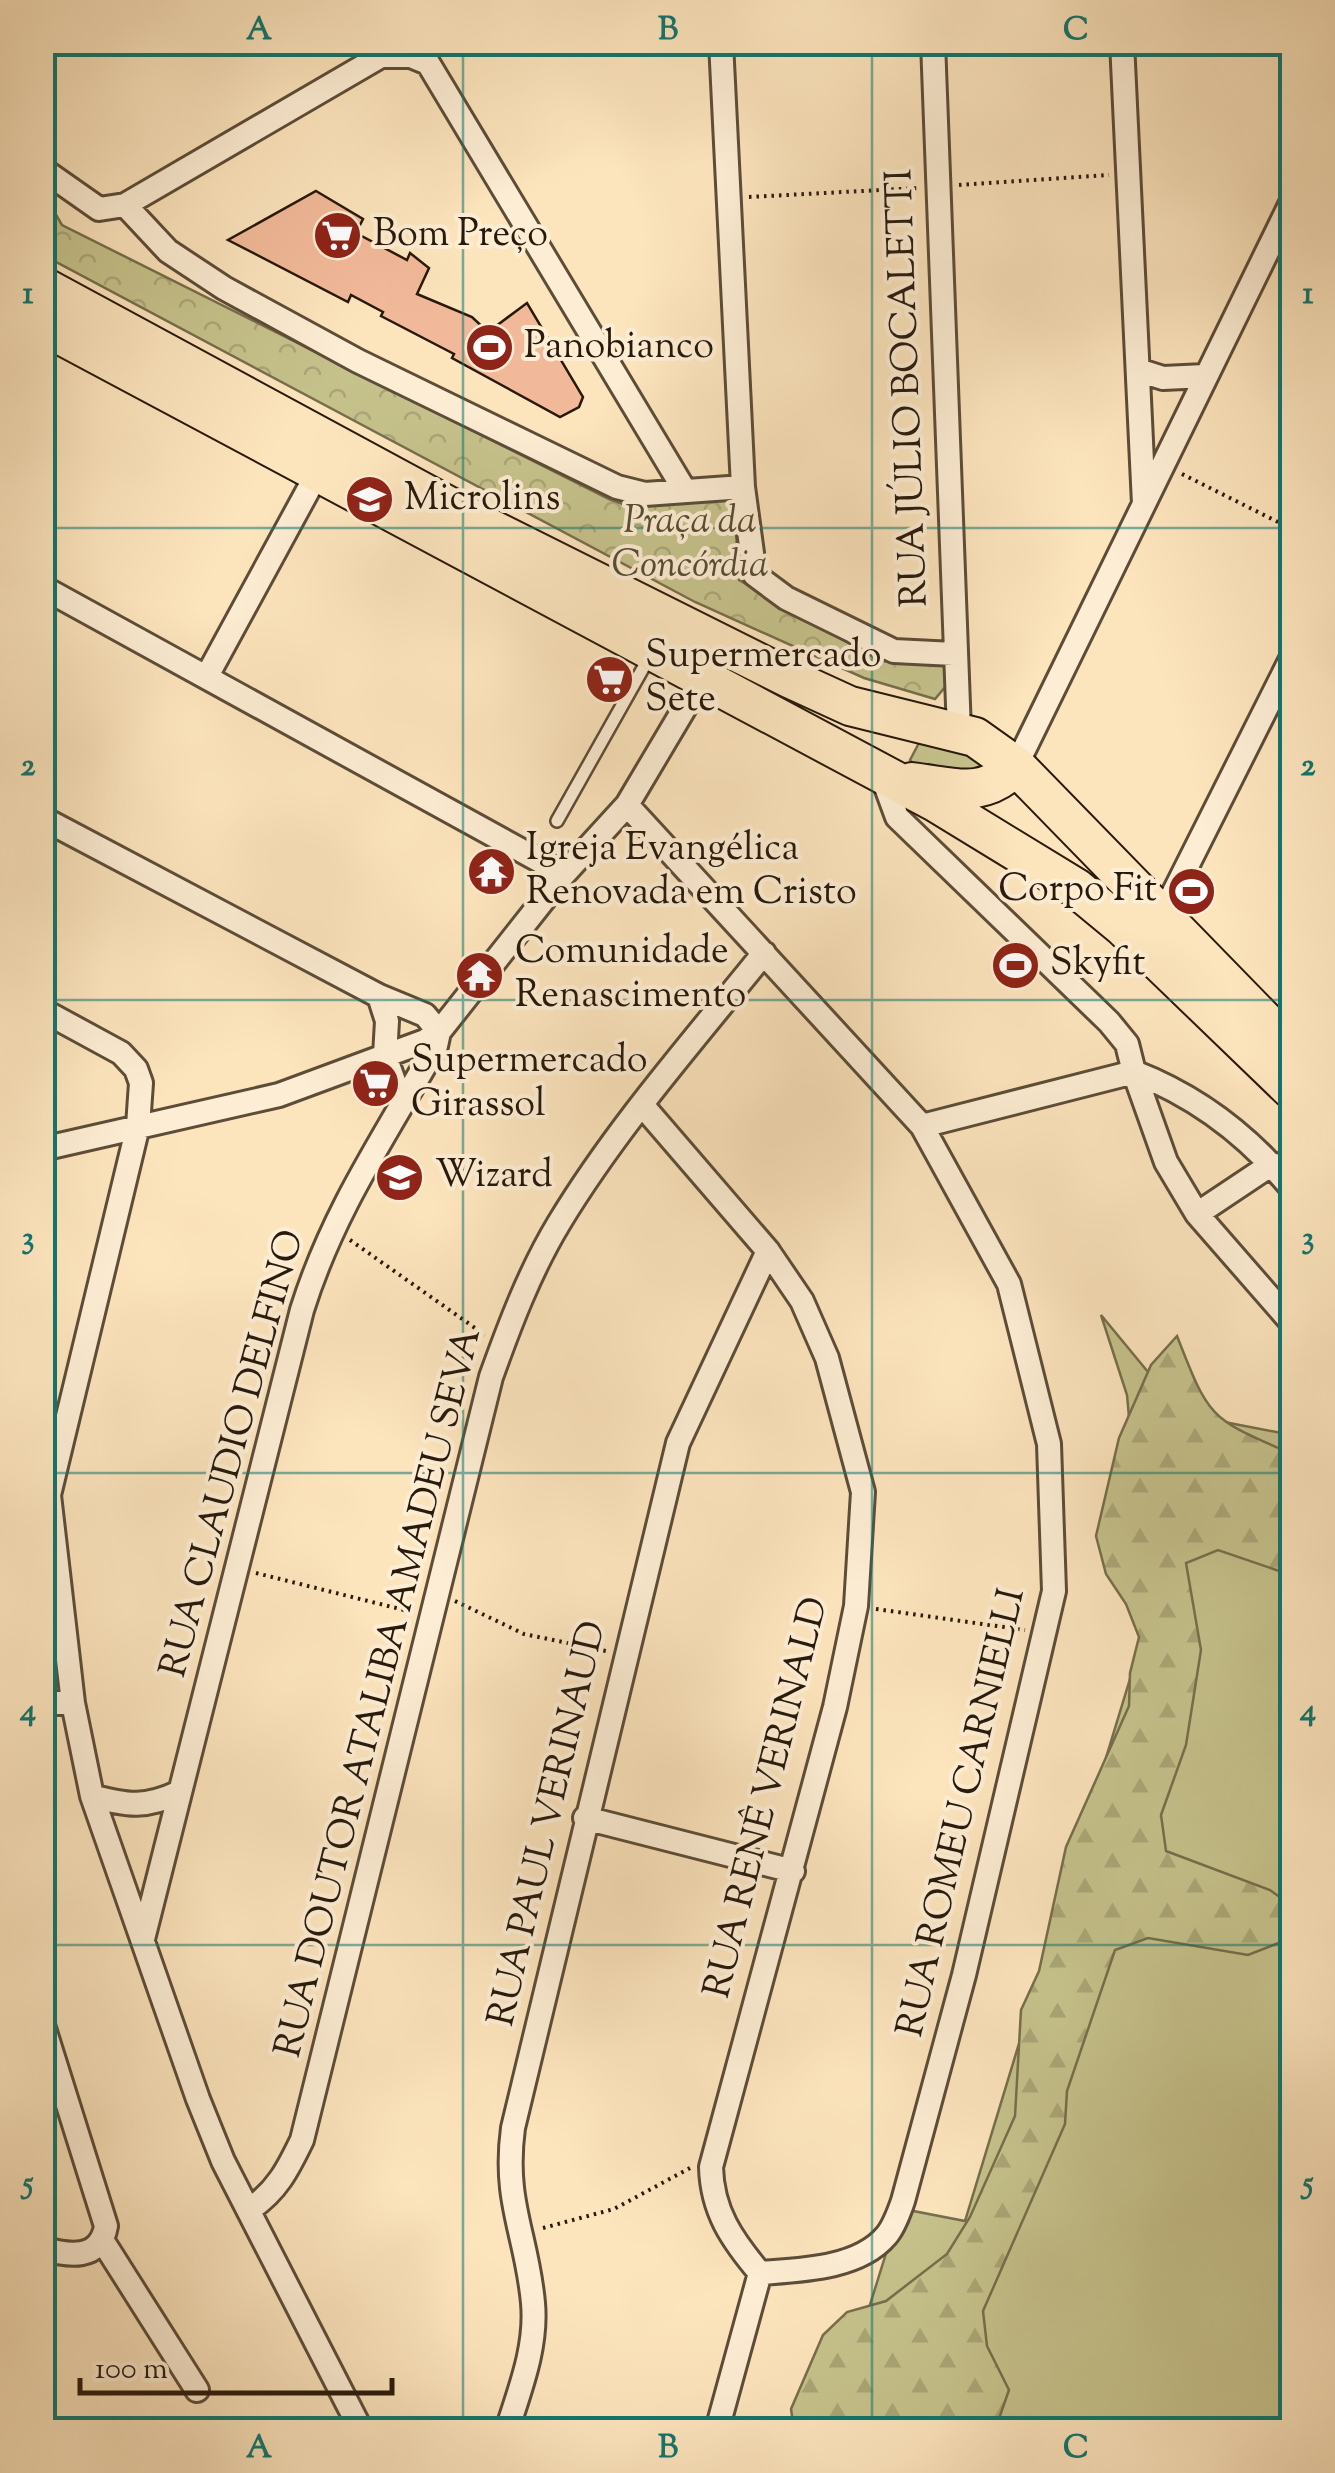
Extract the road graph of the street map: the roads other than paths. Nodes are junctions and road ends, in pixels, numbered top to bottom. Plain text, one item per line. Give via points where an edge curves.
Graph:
1 (721, 42) edge
2 (933, 42) edge
3 (1122, 42) edge
4 (412, 49) edge
5 (42, 169) edge
6 (1292, 201) edge
7 (124, 205) junction
8 (42, 286) edge
9 (42, 325) edge
10 (1141, 371) junction
11 (1205, 376) junction
12 (318, 472) junction
13 (743, 487) junction
14 (685, 491) junction
15 (1144, 508) junction
16 (42, 587) edge
17 (653, 650) junction
18 (954, 654) junction
19 (753, 656) junction
20 (1292, 657) edge
21 (207, 676) junction
22 (703, 677) junction
23 (947, 729) junction
24 (1016, 766) junction
25 (894, 778) junction
26 (626, 805) junction
27 (42, 818) edge
28 (557, 821) dead end
29 (564, 874) junction
30 (1162, 918) junction
31 (764, 953) junction
32 (379, 996) junction
33 (42, 1010) edge
34 (439, 1032) junction
35 (1292, 1048) edge
36 (385, 1056) junction
37 (1134, 1072) junction
38 (1292, 1090) edge
39 (402, 1104) junction
40 (642, 1106) junction
41 (138, 1126) junction
42 (922, 1126) junction
43 (42, 1149) edge
44 (1272, 1164) junction
45 (1292, 1189) edge
46 (1196, 1214) junction
47 (768, 1251) junction
48 (1292, 1323) edge
49 (42, 1703) edge
50 (73, 1703) junction
51 (180, 1792) junction
52 (92, 1796) junction
53 (585, 1818) junction
54 (792, 1871) junction
55 (143, 1940) junction
56 (42, 2022) edge
57 (250, 2209) junction
58 (102, 2240) junction
59 (42, 2248) edge
60 (760, 2273) junction
61 (198, 2390) dead end
62 (361, 2430) edge
63 (507, 2430) edge
64 (716, 2430) edge

1 - 13 street
2 - 18 street, RUA JÚLIO BOCALETTI
3 - 10 street
4 - 7 street via 380,56
4 - 14 street via 442,80
5 - 7 street via 99,209
6 - 11 street
7 - 14 street via 168,251 358,362 617,487 645,494
8 - 19 main road via 489,528
9 - 12 main road
10 - 11 street via 1163,378
10 - 15 street
11 - 15 street
12 - 17 main road
12 - 21 street
13 - 14 street
13 - 18 street via 755,576 769,588 894,650
15 - 24 street
16 - 21 street
17 - 22 main road
17 - 28 lane
18 - 23 street, RUA JÚLIO BOCALETTI
19 - 22 main road via 728,658
19 - 23 main road via 850,706
20 - 30 street
21 - 29 street
22 - 25 main road
22 - 26 street, RUA CLAUDIO DELFINO
23 - 24 main road
23 - 25 main road via 906,735 898,744
24 - 25 main road via 983,789
24 - 30 main road
25 - 37 street via 886,788 898,817 1109,1022 1127,1044
25 - 38 main road via 1076,888
26 - 29 street, RUA CLAUDIO DELFINO
26 - 31 street, RUA ROMEU CARNIELLI
27 - 32 street
29 - 34 street, RUA CLAUDIO DELFINO
30 - 35 main road
31 - 40 street, RUA DOUTOR ATALIBA AMADEU SEVA
31 - 42 street, RUA ROMEU CARNIELLI
32 - 34 street via 425,1015
32 - 36 street via 387,1022
33 - 41 street via 121,1052 136,1069
34 - 36 street
34 - 39 street, RUA CLAUDIO DELFINO
36 - 39 street
36 - 41 street via 280,1095
37 - 42 street
37 - 44 street via 1186,1094
37 - 46 street via 1166,1162
39 - 51 street, RUA CLAUDIO DELFINO via 331,1228 302,1310
40 - 47 street, RUA RENÊ VERINALD
40 - 57 street, RUA DOUTOR ATALIBA AMADEU SEVA via 559,1222 502,1346 302,2140 283,2179
41 - 43 street
41 - 50 street via 50,1495
42 - 60 street, RUA ROMEU CARNIELLI via 1010,1284 1044,1426 1054,1591 964,1975 897,2217 887,2236 864,2252 814,2268
44 - 45 street
44 - 46 street
46 - 48 street
47 - 53 street, RUA PAUL VERINAUD via 678,1443
47 - 54 street, RUA RENÊ VERINALD via 802,1301 826,1358 862,1492 856,1606
49 - 50 street
50 - 52 street
51 - 52 street via 132,1807
51 - 55 street, RUA CLAUDIO DELFINO
52 - 55 street
53 - 54 street
53 - 63 street, RUA PAUL VERINAUD via 508,2167 533,2326
54 - 60 street, RUA RENÊ VERINALD via 713,2156 712,2186 730,2238
55 - 57 street via 198,2098
56 - 58 street via 103,2211
57 - 62 street
58 - 59 street via 70,2257
58 - 61 street
60 - 64 street

